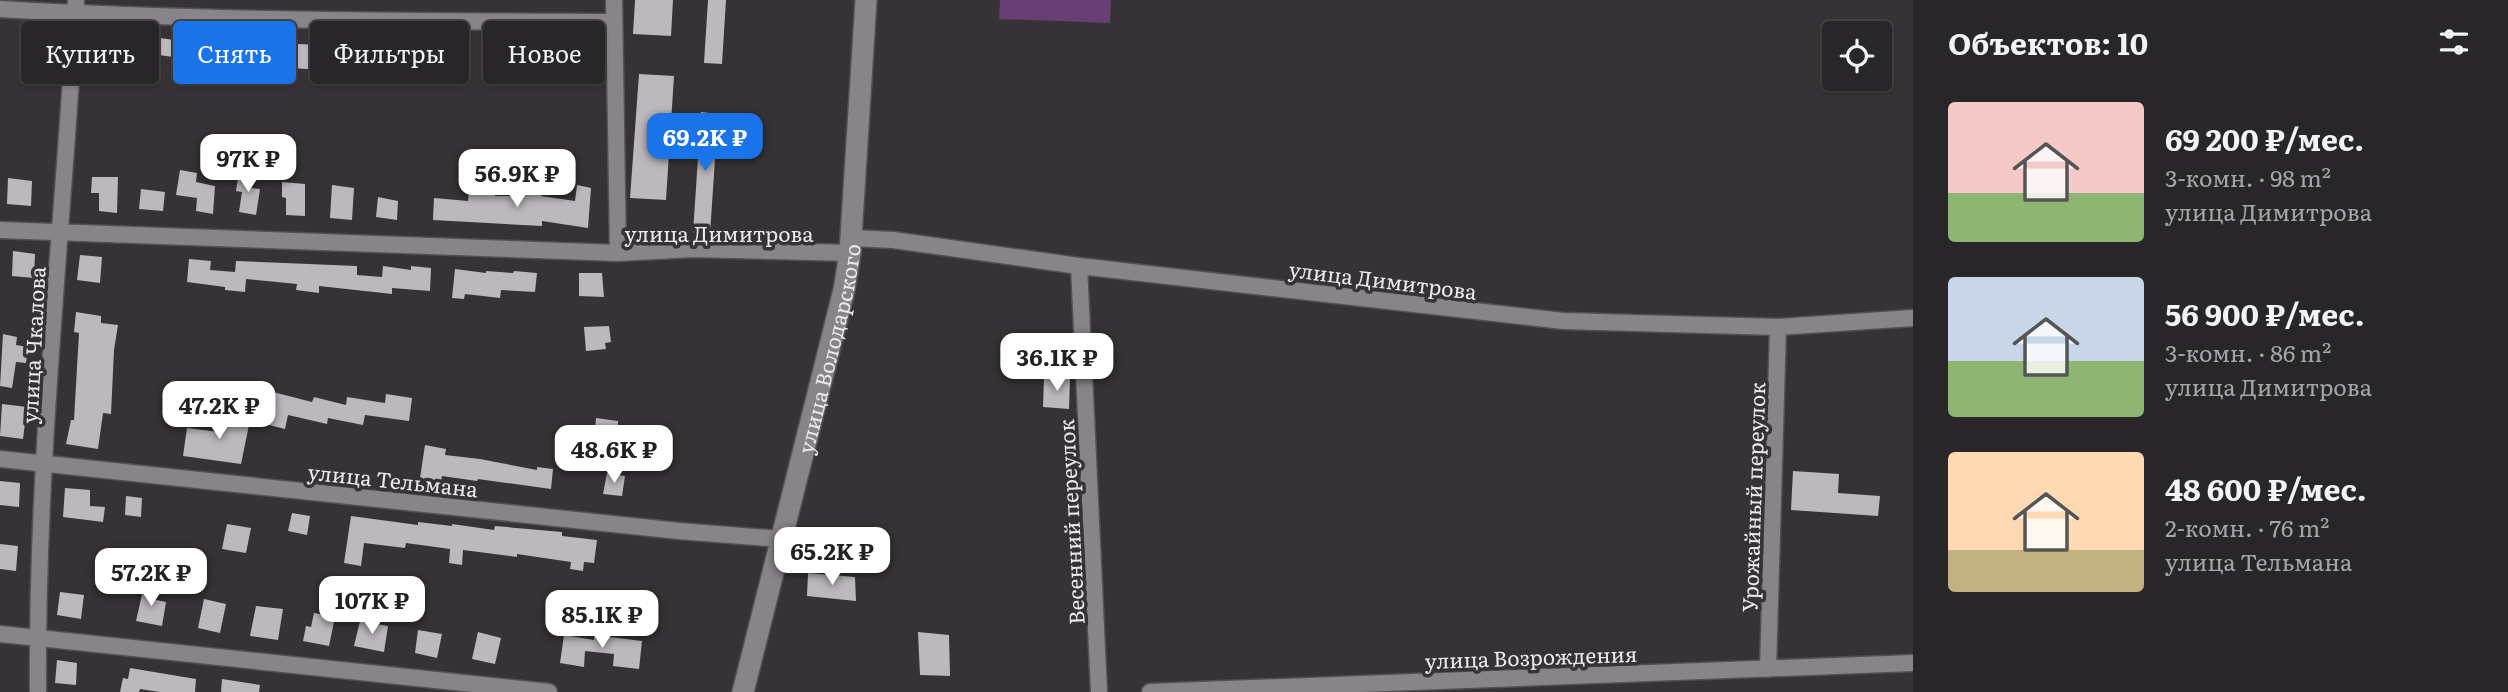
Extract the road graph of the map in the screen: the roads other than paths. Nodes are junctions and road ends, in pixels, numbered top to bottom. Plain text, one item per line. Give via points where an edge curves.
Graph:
1 (614, 0) edge
2 (866, 0) edge
3 (76, 7) edge
4 (0, 9) edge
5 (613, 22) junction
6 (0, 230) edge
7 (59, 232) junction
8 (851, 246) junction
9 (618, 253) junction
10 (1079, 266) junction
11 (1913, 318) edge
12 (1778, 327) junction
13 (0, 459) edge
14 (45, 463) junction
15 (781, 539) junction
16 (0, 634) edge
17 (38, 638) junction
18 (1913, 663) edge
19 (1768, 670) junction
20 (1564, 684) edge
21 (38, 692) edge
22 (549, 692) edge
23 (743, 692) edge
24 (1099, 692) edge
25 (1150, 692) edge

1 - 5 street
2 - 8 street, улица Володарского
3 - 4 street
3 - 5 street via 341,21
3 - 7 street, улица Чкалова
5 - 9 street
6 - 7 street, улица Димитрова
7 - 9 street, улица Димитрова
7 - 14 street, улица Чкалова
8 - 9 street, улица Димитрова
8 - 10 street, улица Димитрова via 893,240
8 - 15 street, улица Володарского via 832,343
10 - 12 street, улица Димитрова via 1563,321
10 - 24 street, Весенний переулок
11 - 12 street, улица Димитрова
12 - 19 street, Урожайный переулок
13 - 14 street, улица Тельмана
14 - 15 street, улица Тельмана
14 - 17 street, улица Чкалова
15 - 23 street, улица Володарского
16 - 17 street
17 - 21 street, улица Чкалова
17 - 22 street
18 - 19 street, улица Возрождения
19 - 20 street, улица Возрождения
20 - 25 street, улица Возрождения

